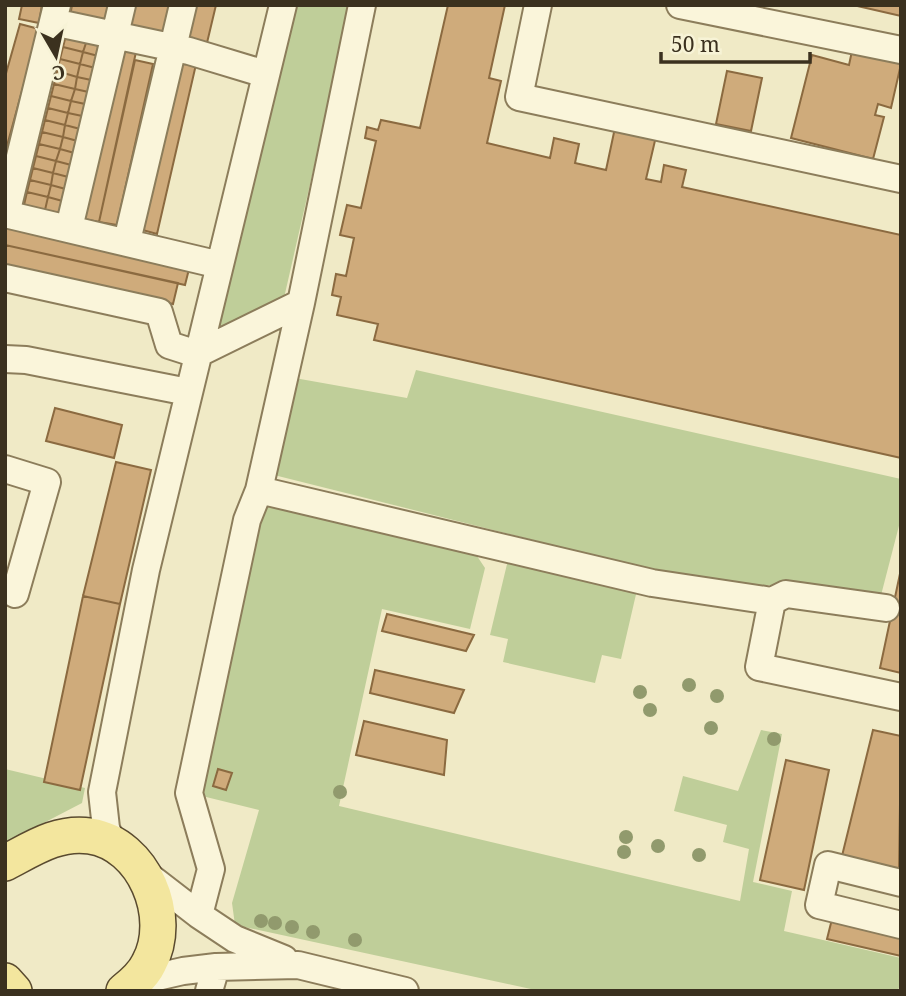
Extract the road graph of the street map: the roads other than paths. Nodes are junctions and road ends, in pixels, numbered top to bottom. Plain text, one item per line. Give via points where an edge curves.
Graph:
1 (122, 5) edge
2 (183, 5) edge
3 (283, 5) edge
4 (362, 5) edge
5 (538, 5) edge
6 (680, 5) edge
7 (55, 14) edge
8 (115, 36) junction
9 (172, 48) junction
10 (901, 50) edge
11 (265, 74) junction
12 (901, 179) edge
13 (6, 214) edge
14 (69, 228) junction
15 (127, 241) junction
16 (220, 265) junction
17 (5, 278) edge
18 (301, 303) junction
19 (197, 354) junction
20 (5, 359) edge
21 (188, 392) junction
22 (5, 469) edge
23 (259, 490) junction
24 (15, 594) dead end
25 (772, 601) junction
26 (886, 608) dead end
27 (901, 697) edge
28 (103, 792) junction
29 (63, 836) junction
30 (112, 843) junction
31 (8, 864) edge
32 (142, 871) junction
33 (901, 883) edge
34 (199, 915) junction
35 (901, 925) edge
36 (298, 965) junction
37 (212, 979) edge
38 (5, 981) edge
39 (130, 987) edge
40 (15, 991) edge
41 (405, 991) edge

1 - 8 street
2 - 9 street
3 - 11 street
4 - 18 street
5 - 12 street via 519,97
6 - 10 street
7 - 8 street
7 - 13 street
8 - 9 street
8 - 14 street
9 - 11 street
9 - 15 street
11 - 16 street
13 - 14 street
14 - 15 street
15 - 16 street
16 - 19 street
17 - 19 street via 159,312 169,345
18 - 19 street
18 - 23 street
19 - 21 street
20 - 21 street
21 - 28 street via 146,570
22 - 24 street via 47,482
23 - 25 street via 652,583
23 - 34 street via 247,520 189,793 211,869
25 - 26 street via 786,594
25 - 27 street via 759,667
28 - 29 street
28 - 30 street
29 - 30 main road via 90,836
29 - 31 main road
30 - 32 main road
32 - 34 street
32 - 39 main road via 158,918 156,941 149,963
33 - 35 street via 828,865 818,905
34 - 36 street via 235,939
36 - 37 street
36 - 41 street
37 - 39 street via 183,971
38 - 40 main road

